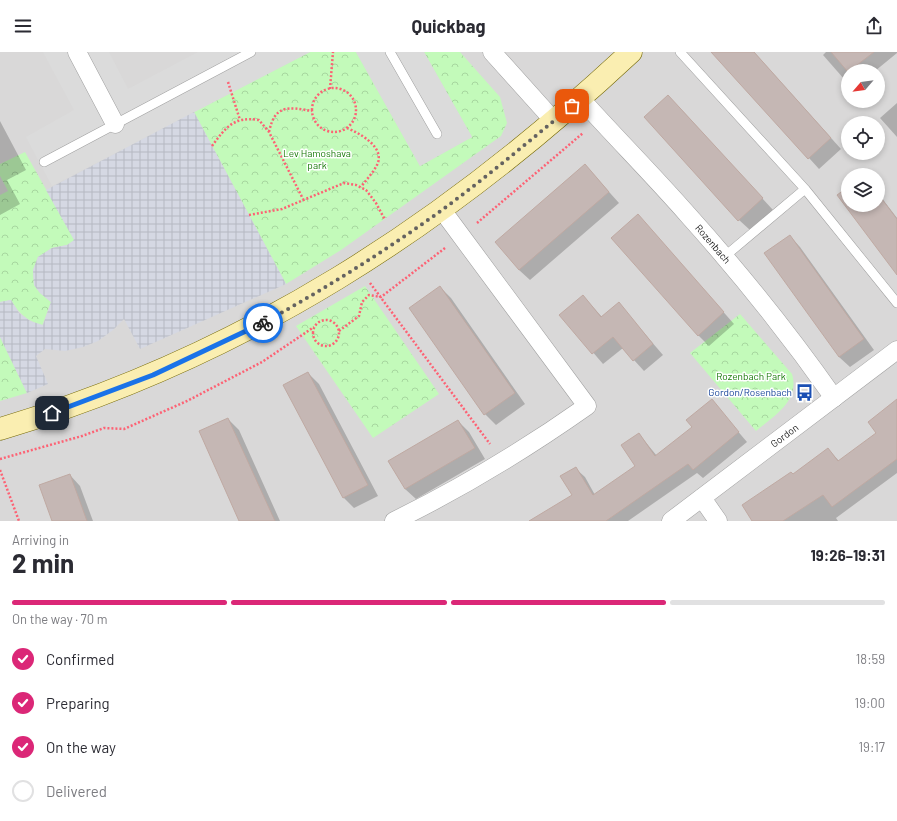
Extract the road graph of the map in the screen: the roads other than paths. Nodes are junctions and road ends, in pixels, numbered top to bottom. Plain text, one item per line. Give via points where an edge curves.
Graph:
1 (77, 52) edge
2 (251, 52) edge
3 (390, 52) edge
4 (492, 52) edge
5 (631, 52) edge
6 (680, 52) edge
7 (581, 99) junction
8 (554, 121) junction
9 (115, 124) junction
10 (437, 134) dead end
11 (44, 162) dead end
12 (805, 189) junction
13 (442, 210) junction
14 (724, 257) junction
15 (897, 303) edge
16 (897, 350) edge
17 (834, 398) junction
18 (0, 429) edge
19 (702, 498) junction
20 (394, 521) edge
21 (671, 521) edge
22 (718, 521) edge

1 - 9 street
2 - 9 lane
3 - 10 lane
4 - 8 street
5 - 7 street
6 - 12 lane
7 - 8 street
7 - 14 street, Rozenbach
8 - 13 street
9 - 11 lane
12 - 14 lane
12 - 15 lane
13 - 18 street via 359,266 283,312 189,359 109,393
13 - 20 street via 587,406 504,462
14 - 17 street, Rozenbach via 788,335
16 - 17 street, Gordon
17 - 19 street, Gordon
19 - 21 street, Gordon
19 - 22 street

